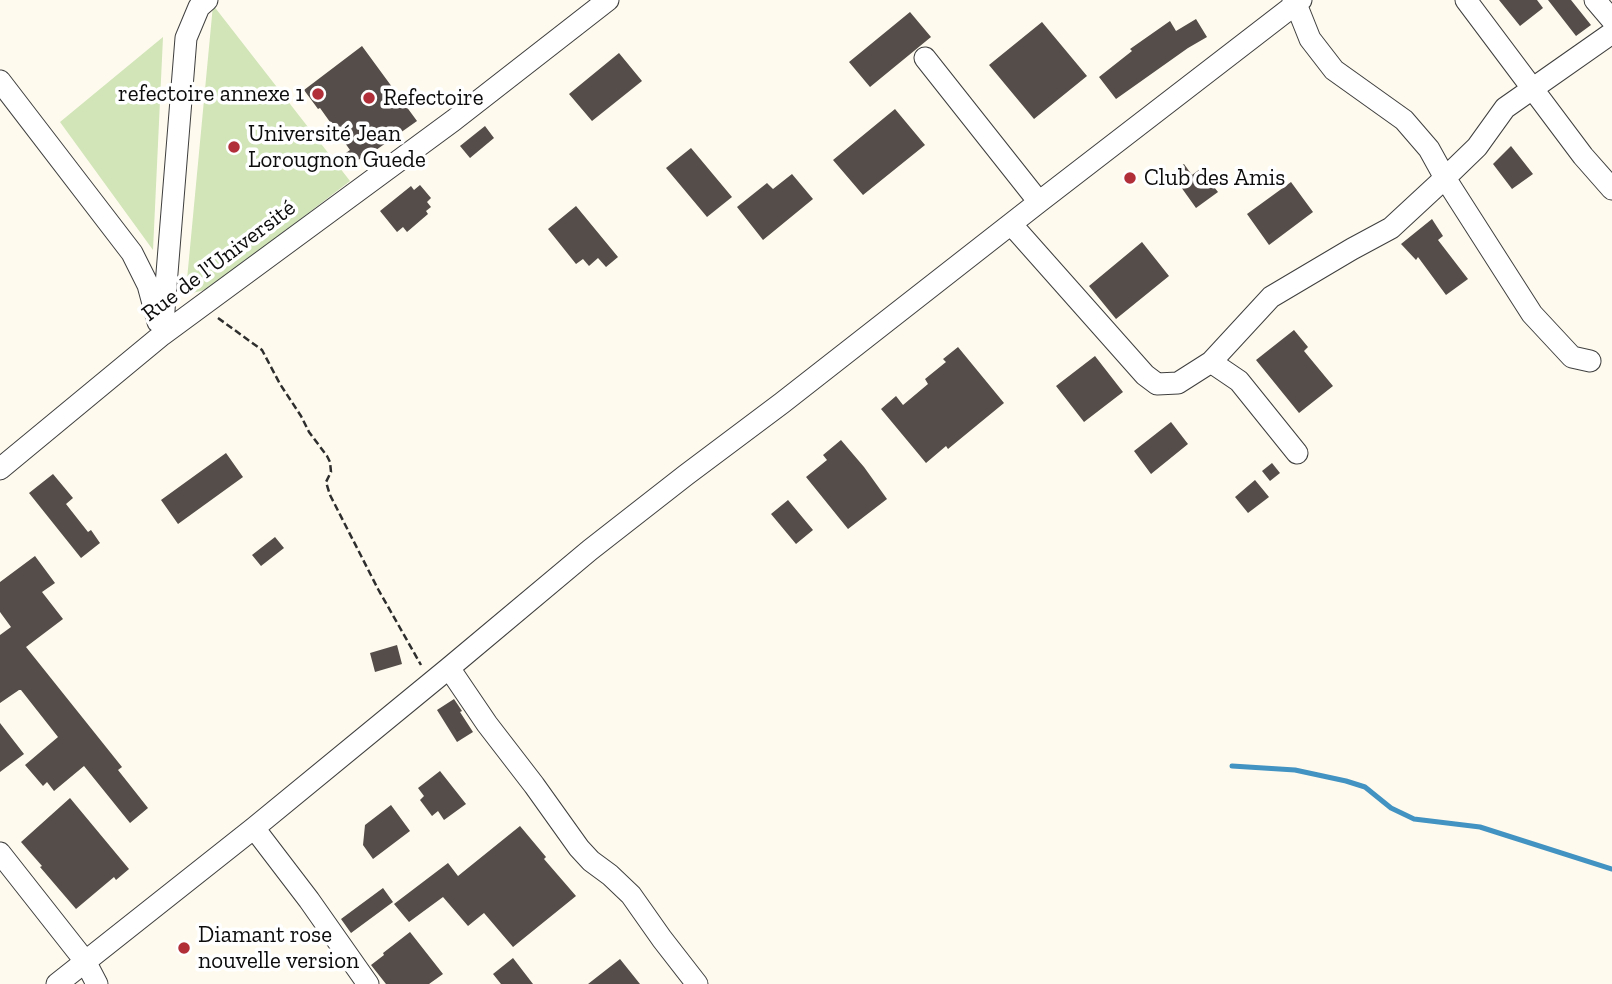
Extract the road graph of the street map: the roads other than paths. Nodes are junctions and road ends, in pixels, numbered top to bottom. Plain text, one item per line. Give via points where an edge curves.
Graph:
1 (207, 0) edge
2 (608, 0) edge
3 (1466, 0) edge
4 (1595, 0) edge
5 (1297, 1) edge
6 (1612, 20) edge
7 (1612, 33) edge
8 (925, 58) dead end
9 (0, 81) edge
10 (1532, 88) junction
11 (1445, 178) junction
12 (1612, 189) edge
13 (1039, 202) junction
14 (1011, 223) junction
15 (162, 335) junction
16 (1590, 360) dead end
17 (1211, 362) junction
18 (1297, 453) dead end
19 (0, 469) edge
20 (449, 668) junction
21 (254, 828) junction
22 (0, 853) edge
23 (85, 961) junction
24 (57, 984) edge
25 (97, 984) edge
26 (368, 984) edge
27 (697, 984) edge

1 - 15 street via 199,7 186,38
2 - 15 street, Rue de l'Université
3 - 10 street
4 - 6 street
5 - 11 street via 1310,39 1335,70 1404,120 1429,149
5 - 13 street
7 - 10 street
8 - 13 street
9 - 15 street via 132,253 148,285
10 - 11 street via 1505,108 1477,147
10 - 12 street
11 - 16 street via 1532,314 1572,356
11 - 17 street via 1391,228 1271,297
13 - 14 street
14 - 17 street via 1144,375 1157,384 1178,383
14 - 20 street via 590,550
15 - 19 street, Rue de l'Université
17 - 18 street via 1239,381
20 - 21 street
20 - 27 street via 579,848 631,895
21 - 23 street
21 - 26 street
22 - 23 street
23 - 24 street
23 - 25 street

